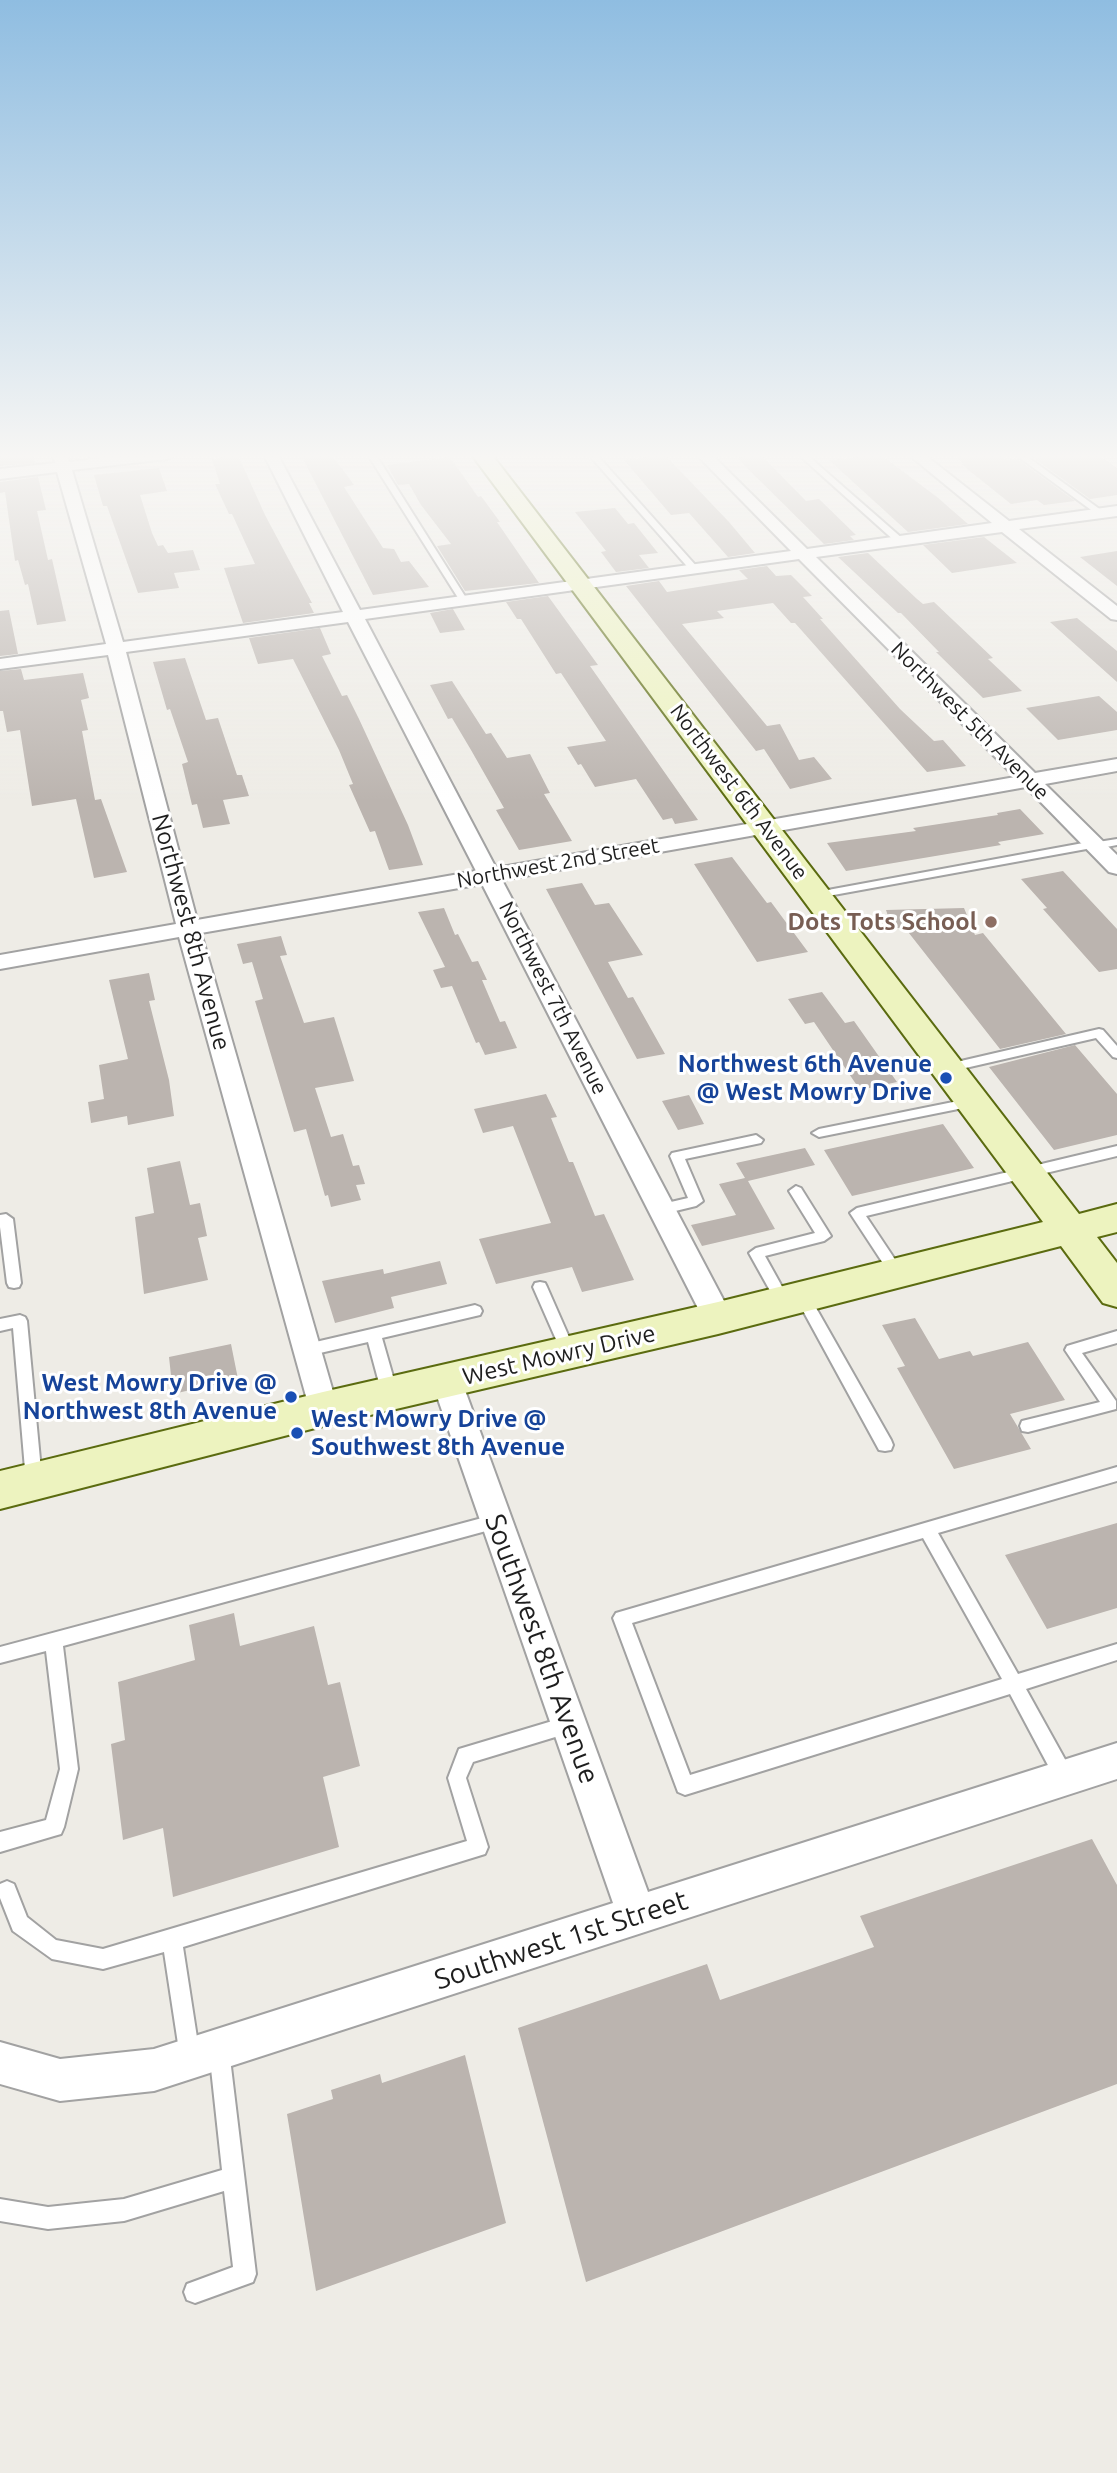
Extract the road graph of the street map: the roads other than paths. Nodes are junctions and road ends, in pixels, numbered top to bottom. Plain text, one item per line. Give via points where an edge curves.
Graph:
1 (93, 570) edge
2 (333, 570) edge
3 (445, 570) edge
4 (572, 570) edge
5 (692, 570) edge
6 (818, 570) edge
7 (1061, 570) edge
8 (583, 585) junction
9 (464, 601) junction
10 (1117, 615) edge
11 (357, 616) junction
12 (116, 649) junction
13 (0, 664) edge
14 (1117, 765) edge
15 (1031, 781) junction
16 (765, 826) junction
17 (1117, 842) edge
18 (1095, 845) junction
19 (1117, 867) edge
20 (489, 875) junction
21 (817, 895) junction
22 (188, 928) junction
23 (0, 962) edge
24 (1117, 1054) edge
25 (948, 1068) junction
26 (973, 1102) junction
27 (819, 1133) dead end
28 (756, 1140) dead end
29 (1117, 1151) edge
30 (1026, 1172) junction
31 (796, 1191) dead end
32 (663, 1209) junction
33 (1117, 1218) edge
34 (0, 1220) edge
35 (1070, 1230) junction
36 (897, 1273) junction
37 (14, 1283) dead end
38 (540, 1287) dead end
39 (1117, 1292) edge
40 (792, 1299) junction
41 (475, 1311) dead end
42 (719, 1318) junction
43 (0, 1325) edge
44 (374, 1335) junction
45 (1117, 1337) edge
46 (307, 1350) junction
47 (569, 1353) junction
48 (447, 1382) junction
49 (390, 1394) junction
50 (1114, 1404) edge
51 (323, 1409) junction
52 (1028, 1426) dead end
53 (885, 1445) dead end
54 (1117, 1474) edge
55 (17, 1486) edge
56 (496, 1521) junction
57 (927, 1529) junction
58 (54, 1641) junction
59 (1117, 1652) edge
60 (0, 1655) edge
61 (1014, 1684) junction
62 (569, 1725) junction
63 (1117, 1761) edge
64 (1065, 1778) junction
65 (0, 1842) edge
66 (6, 1891) dead end
67 (637, 1916) junction
68 (172, 1940) junction
69 (204, 2054) junction
70 (0, 2063) edge
71 (234, 2177) junction
72 (0, 2210) edge
73 (195, 2292) dead end

1 - 12 street, Northwest 8th Avenue
2 - 11 street, Northwest 7th Avenue
3 - 9 lane
4 - 8 street, Northwest 6th Avenue
5 - 8 street
6 - 15 street, Northwest 5th Avenue
7 - 10 street
8 - 9 street
8 - 16 street, Northwest 6th Avenue
9 - 11 street
11 - 12 street
11 - 20 street, Northwest 7th Avenue
12 - 13 street
12 - 22 street, Northwest 8th Avenue
14 - 15 street, Northwest 2nd Street
15 - 16 street, Northwest 2nd Street
15 - 18 street, Northwest 5th Avenue
16 - 20 street, Northwest 2nd Street
16 - 21 street, Northwest 6th Avenue
17 - 18 lane
18 - 19 street, Northwest 5th Avenue
18 - 21 lane
20 - 22 street, Northwest 2nd Street
20 - 32 street, Northwest 7th Avenue
21 - 25 street, Northwest 6th Avenue
22 - 23 street, Northwest 2nd Street
22 - 46 street, Northwest 8th Avenue
24 - 25 lane via 1099,1034
25 - 26 street, Northwest 6th Avenue
26 - 27 lane
26 - 30 street, Northwest 6th Avenue
28 - 32 lane via 677,1156 696,1201
29 - 30 lane
30 - 35 street, Northwest 6th Avenue
30 - 36 lane via 856,1213
31 - 40 lane via 824,1236 756,1253
32 - 42 street, Northwest 7th Avenue
33 - 35 street, West Mowry Drive
34 - 37 lane via 6,1219
35 - 36 street, West Mowry Drive
35 - 39 street, Northwest 6th Avenue
36 - 40 street, West Mowry Drive
38 - 47 lane
40 - 42 street, West Mowry Drive
40 - 53 lane
41 - 44 lane
42 - 47 street, West Mowry Drive
43 - 55 lane via 20,1321
44 - 46 lane
44 - 49 lane
45 - 50 lane via 1072,1350
46 - 51 street, Northwest 8th Avenue
47 - 48 street, West Mowry Drive
48 - 49 street, West Mowry Drive
48 - 56 street, Southwest 8th Avenue
49 - 51 street, West Mowry Drive
50 - 52 lane
51 - 55 street, West Mowry Drive
54 - 57 lane
56 - 58 lane
56 - 62 street, Southwest 8th Avenue
57 - 61 lane
57 - 61 lane via 622,1618 685,1786
58 - 60 lane
58 - 65 lane via 69,1769 54,1827
59 - 61 lane
61 - 64 lane
62 - 67 street, Southwest 8th Avenue
62 - 68 lane via 466,1755 457,1778 478,1847
63 - 64 street, Southwest 1st Street
64 - 67 street, Southwest 1st Street
66 - 68 lane via 20,1924 52,1949 103,1959
67 - 69 street, Southwest 1st Street
68 - 69 lane
69 - 70 street, Southwest 1st Street via 154,2070 60,2080
69 - 71 lane
71 - 72 lane via 124,2210 48,2217
71 - 73 lane via 246,2274

